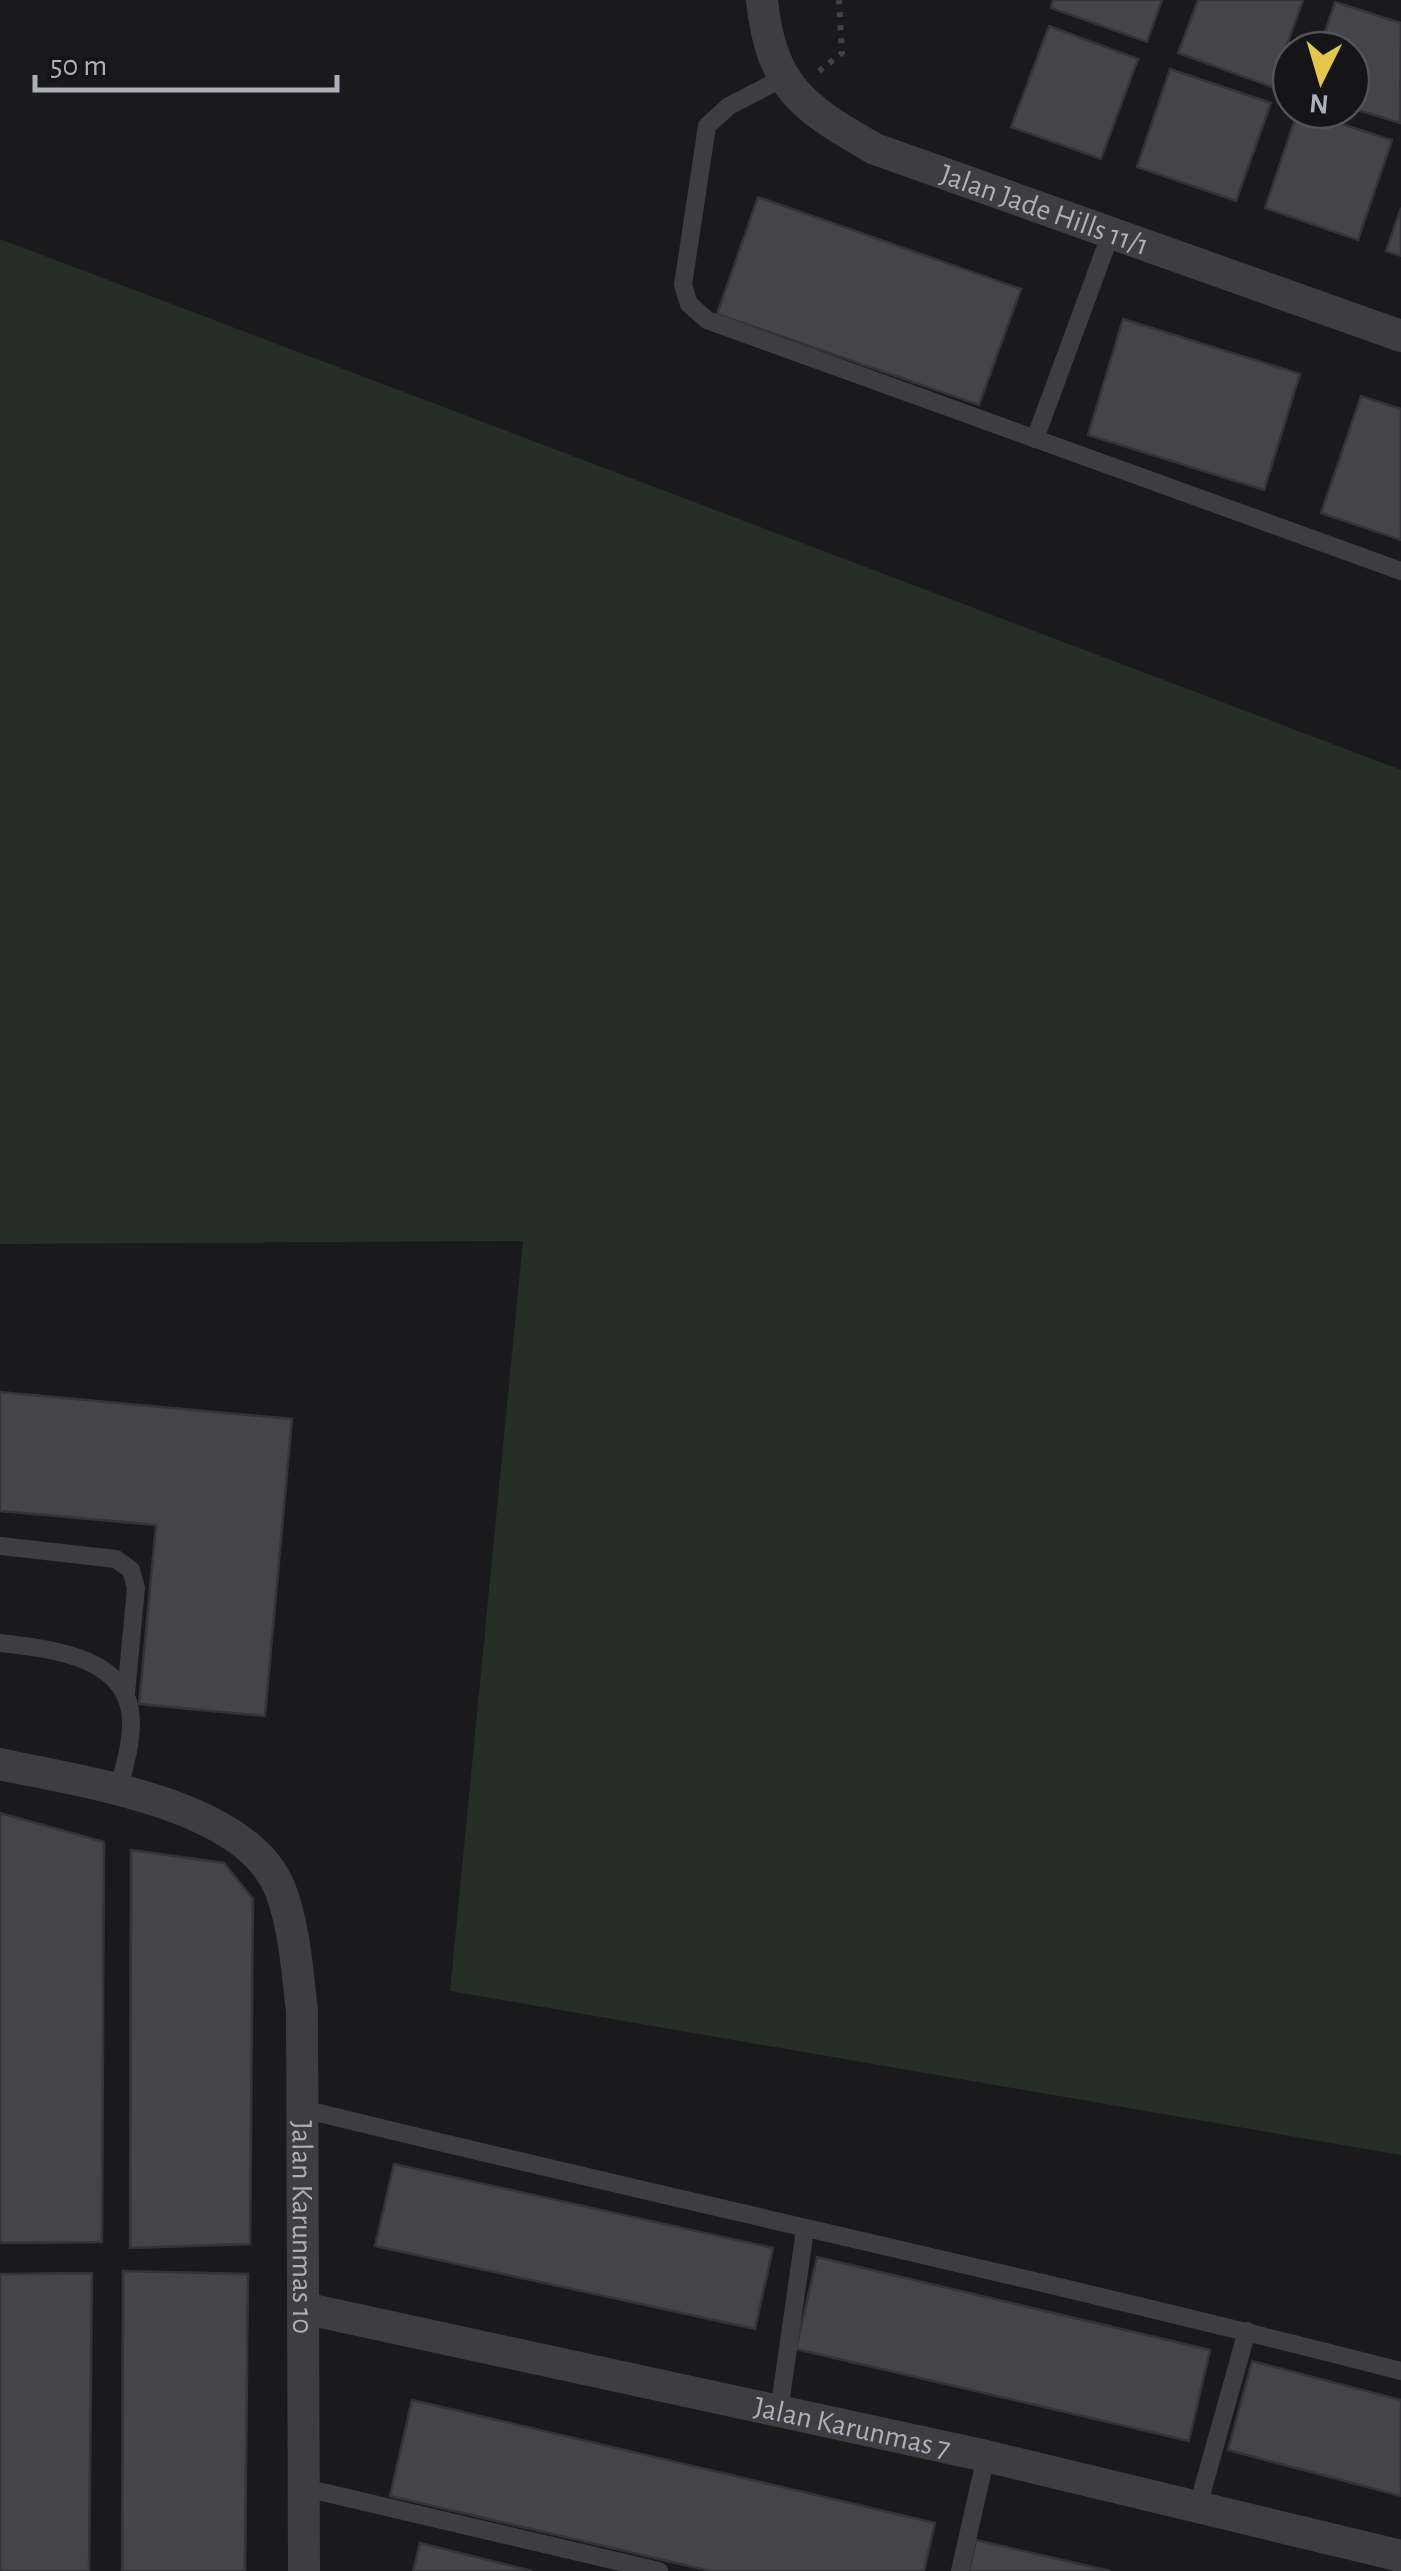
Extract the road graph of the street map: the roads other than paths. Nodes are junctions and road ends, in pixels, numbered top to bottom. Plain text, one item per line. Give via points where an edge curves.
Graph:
1 (762, 0) edge
2 (783, 78) junction
3 (1110, 233) junction
4 (1401, 336) edge
5 (1035, 439) junction
6 (1401, 571) edge
7 (0, 1546) edge
8 (0, 1642) edge
9 (126, 1694) junction
10 (0, 1764) edge
11 (118, 1790) junction
12 (303, 2109) junction
13 (805, 2230) junction
14 (303, 2308) junction
15 (1247, 2331) junction
16 (1401, 2371) edge
17 (779, 2411) junction
18 (986, 2456) junction
19 (302, 2487) junction
20 (1198, 2506) junction
21 (1401, 2556) edge
22 (304, 2571) edge
23 (659, 2571) edge
24 (960, 2571) edge

1 - 2 street, Jalan Jade Hills 11/1 via 766,38
2 - 3 street, Jalan Jade Hills 11/1 via 816,116 874,149
2 - 5 lane via 708,126 683,285 689,304 707,320
3 - 4 street, Jalan Jade Hills 11/1
3 - 5 lane
5 - 6 lane
7 - 9 lane via 116,1559 132,1570
8 - 9 lane via 82,1658 110,1674
9 - 11 lane via 129,1748
10 - 11 street
11 - 12 street, Jalan Karunmas 10 via 202,1817 246,1842 279,1886 302,2011
12 - 13 lane
12 - 14 street, Jalan Karunmas 10
13 - 15 lane
13 - 17 lane
14 - 17 street, Jalan Karunmas 7
14 - 19 street, Jalan Karunmas 10
15 - 16 lane
15 - 20 lane
17 - 18 street, Jalan Karunmas 7
18 - 20 street, Jalan Karunmas 7
18 - 24 lane
19 - 22 street, Jalan Karunmas 10
19 - 23 lane
20 - 21 street, Jalan Karunmas 7

